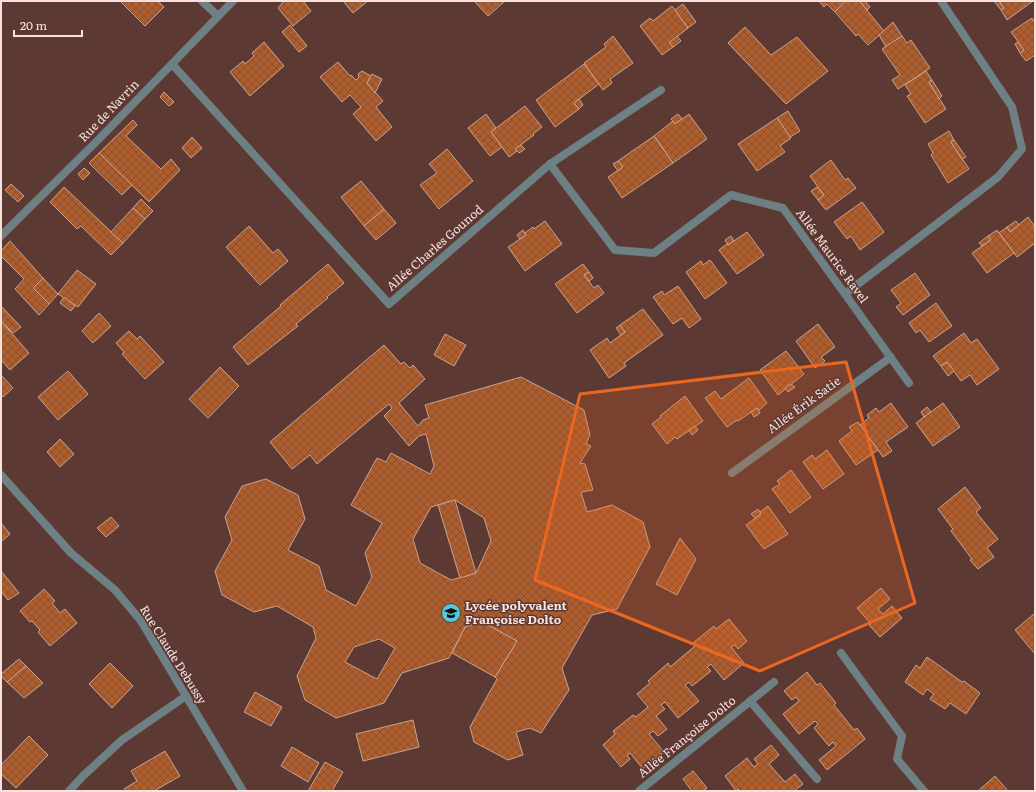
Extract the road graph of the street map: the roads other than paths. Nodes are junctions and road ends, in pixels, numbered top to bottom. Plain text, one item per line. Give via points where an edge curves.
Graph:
1 (202, 1) edge
2 (233, 1) edge
3 (940, 1) edge
4 (218, 16) junction
5 (172, 64) junction
6 (661, 90) dead end
7 (550, 164) junction
8 (1, 236) edge
9 (845, 294) junction
10 (890, 357) junction
11 (909, 383) dead end
12 (732, 473) dead end
13 (1, 475) edge
14 (841, 653) dead end
15 (774, 682) dead end
16 (186, 696) junction
17 (750, 701) junction
18 (817, 779) dead end
19 (69, 791) edge
20 (243, 791) edge
21 (639, 791) edge
22 (924, 791) edge

1 - 4 street
2 - 4 street, Rue de Navrin
3 - 9 street via 1012,107 1022,149 998,177
4 - 5 street, Rue de Navrin
5 - 7 street, Allée Charles Gounod via 389,304
5 - 8 street, Rue de Navrin
6 - 7 street, Allée Charles Gounod
7 - 9 street, Allée Maurice Ravel via 616,250 654,253 731,195 783,208
9 - 10 street, Allée Maurice Ravel
10 - 11 street, Allée Maurice Ravel
10 - 12 street, Allée Érik Satie
13 - 16 street, Rue Claude Debussy via 71,553 115,590 137,616
14 - 22 street via 902,736 897,759
15 - 17 street, Allée Françoise Dolto
16 - 19 street via 122,740
16 - 20 street, Rue Claude Debussy
17 - 18 street, Allée Françoise Dolto
17 - 21 street, Allée Françoise Dolto

